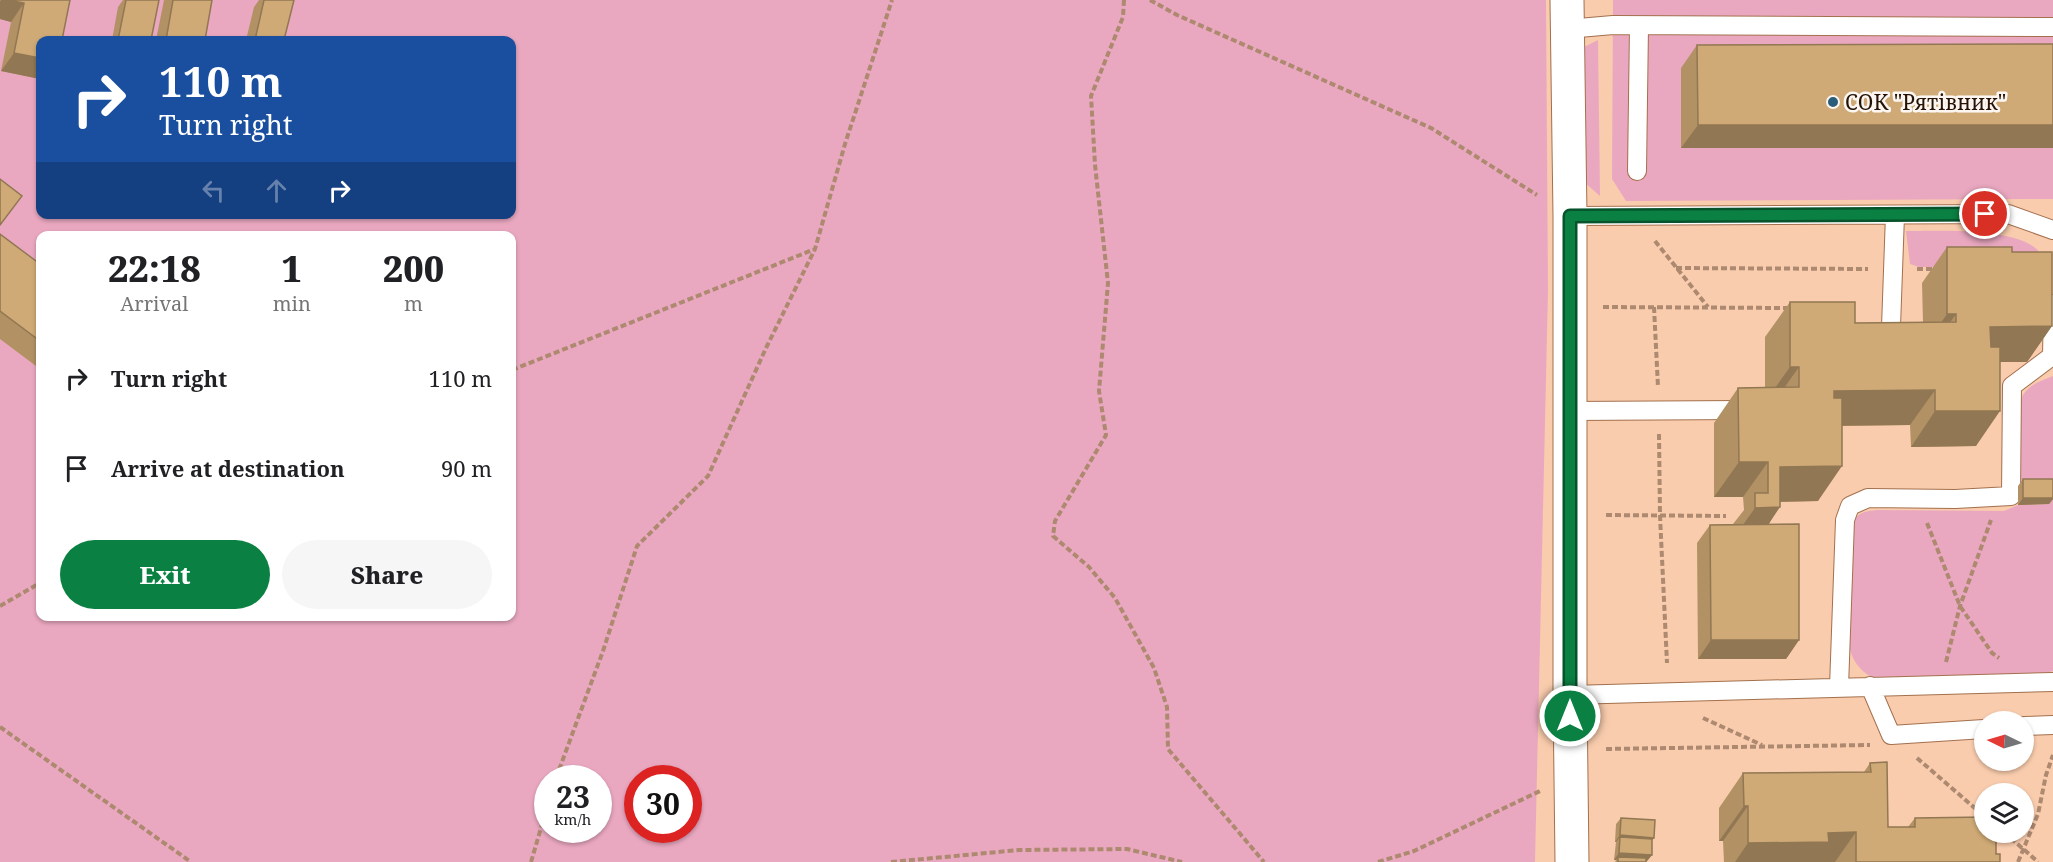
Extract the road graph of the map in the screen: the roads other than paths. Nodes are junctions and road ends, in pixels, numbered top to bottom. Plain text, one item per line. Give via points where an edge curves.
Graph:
1 (1567, 14) edge
2 (1639, 26) junction
3 (2053, 27) edge
4 (1637, 171) dead end
5 (1895, 215) junction
6 (1570, 216) junction
7 (2053, 230) edge
8 (2053, 304) edge
9 (1891, 327) edge
10 (1743, 410) edge
11 (1570, 411) junction
12 (2053, 682) edge
13 (1870, 686) junction
14 (1839, 687) junction
15 (1569, 695) junction
16 (2053, 725) edge
17 (2034, 726) edge
18 (1974, 730) edge
19 (1572, 862) edge

1 - 2 lane via 1613,25
1 - 6 street
2 - 3 lane
2 - 4 lane
5 - 6 lane
5 - 7 lane via 2008,214
5 - 9 lane
6 - 11 street
8 - 14 lane via 2052,356 2012,386 2011,496 1868,498 1850,506 1845,520
10 - 11 lane
11 - 15 street
12 - 13 lane
13 - 14 lane
13 - 18 lane via 1891,735
14 - 15 lane
15 - 19 street
16 - 17 lane

